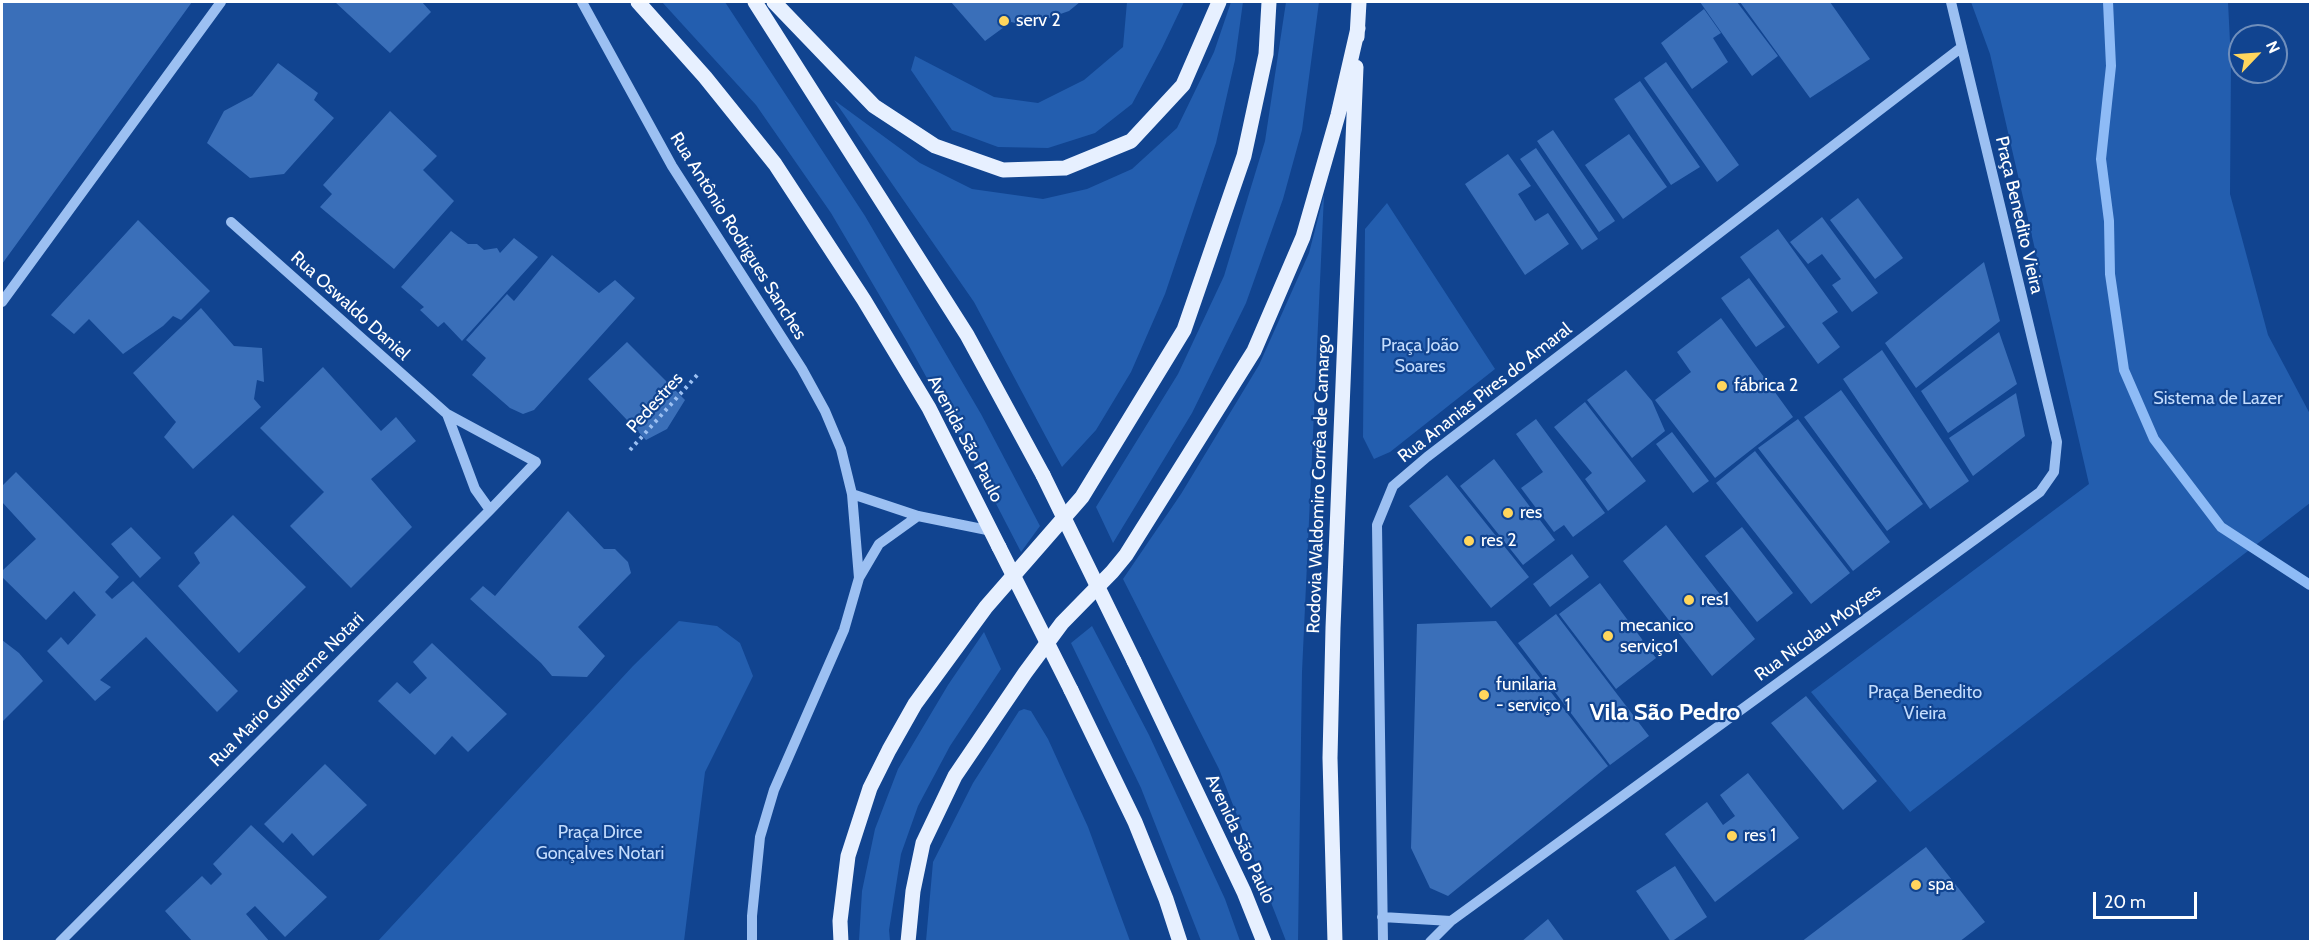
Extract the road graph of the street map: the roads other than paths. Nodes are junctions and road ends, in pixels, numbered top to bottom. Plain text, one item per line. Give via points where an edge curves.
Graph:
1 (221, 2) edge
2 (582, 2) edge
3 (638, 2) edge
4 (755, 2) edge
5 (774, 2) edge
6 (1219, 2) edge
7 (1269, 2) edge
8 (1359, 2) edge
9 (1951, 2) edge
10 (1358, 28) junction
11 (1962, 48) junction
12 (231, 222) dead end
13 (2, 302) edge
14 (447, 414) junction
15 (536, 462) joint
16 (2054, 472) joint
17 (852, 494) junction
18 (490, 510) junction
19 (918, 516) junction
20 (992, 531) junction
21 (859, 578) junction
22 (1382, 917) junction
23 (1451, 921) junction
24 (60, 942) edge
25 (752, 942) edge
26 (841, 942) edge
27 (908, 942) edge
28 (1180, 942) edge
29 (1264, 942) edge
30 (1335, 942) edge
31 (1383, 942) edge
32 (1430, 942) edge

1 - 13 street
2 - 17 street, Rua Antônio Rodrigues Sanches via 672,166 802,369 841,448
3 - 20 main road, Avenida São Paulo via 775,164 864,300 928,408
4 - 29 main road, Avenida São Paulo, bridge via 967,334 1043,475 1134,661
5 - 6 main road via 874,106 935,146 1003,170 1065,168 1131,141 1183,85
7 - 26 main road via 1266,54 1244,156 1184,330 1082,497 986,607 921,695 870,788 848,856
8 - 10 main road, Rodovia Waldomiro Corrêa de Camargo
9 - 11 street, Praça Benedito Vieira
10 - 27 main road, Rodovia Waldomiro Corrêa de Camargo via 1303,237 1254,351 1126,555 1062,624 956,776 923,843
10 - 30 main road, Rodovia Waldomiro Corrêa de Camargo via 1332,652 1330,758
11 - 16 street, Praça Benedito Vieira via 2057,442
11 - 22 street, Rua Ananias Pires do Amaral via 1393,486 1377,525
12 - 14 street, Rua Oswaldo Daniel
14 - 15 street, Rua Oswaldo Daniel
14 - 18 street, Rua Oswaldo Daniel via 475,489
15 - 18 street, Rua Mario Guilherme Notari
16 - 23 street, Rua Nicolau Moyses via 2040,492
17 - 19 street
17 - 21 street, Rua Antônio Rodrigues Sanches
18 - 24 street, Rua Mario Guilherme Notari
19 - 20 street
19 - 21 street, Rua Antônio Rodrigues Sanches via 879,544
20 - 28 main road, Avenida São Paulo, bridge via 1135,822
21 - 25 street, Rua Antônio Rodrigues Sanches via 844,630 765,818 755,876
22 - 23 street
22 - 31 street, Rua Ananias Pires do Amaral
23 - 32 street, Rua Nicolau Moyses

